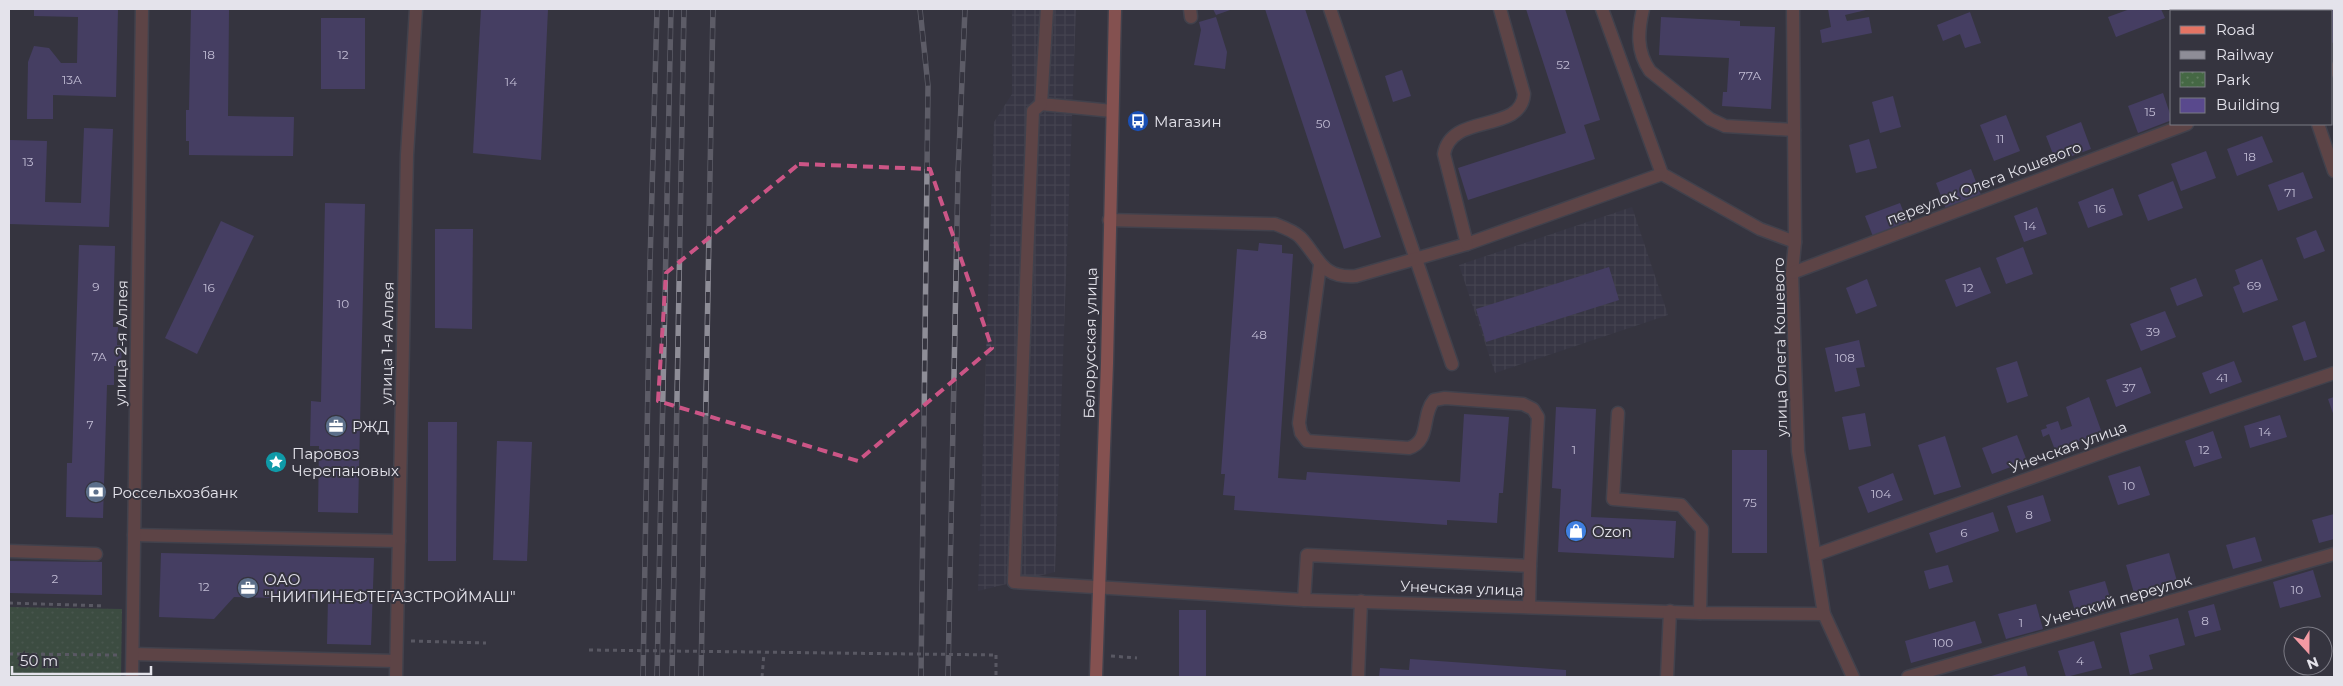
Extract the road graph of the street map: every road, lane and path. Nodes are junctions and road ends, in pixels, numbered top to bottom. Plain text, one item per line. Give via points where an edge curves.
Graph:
1 (142, 9) edge
2 (416, 9) edge
3 (1047, 9) edge
4 (1115, 9) edge
5 (1330, 9) edge
6 (1500, 9) edge
7 (1602, 9) edge
8 (1643, 9) edge
9 (1793, 9) edge
10 (1040, 104) junction
11 (1112, 111) junction
12 (2184, 125) edge
13 (2318, 125) edge
14 (1794, 130) junction
15 (2334, 171) edge
16 (1662, 174) junction
17 (1109, 220) junction
18 (1795, 242) junction
19 (1467, 244) junction
20 (1415, 260) junction
21 (1320, 265) junction
22 (1792, 272) junction
23 (1452, 364) dead end
24 (2334, 373) edge
25 (1618, 413) dead end
26 (134, 535) junction
27 (399, 541) junction
28 (9, 551) edge
29 (96, 554) dead end
30 (2334, 554) edge
31 (1815, 555) junction
32 (1530, 566) junction
33 (1099, 587) junction
34 (1304, 600) junction
35 (1361, 601) junction
36 (9, 603) edge
37 (105, 606) dead end
38 (1529, 606) junction
39 (1670, 611) junction
40 (1700, 613) junction
41 (1824, 614) junction
42 (395, 641) junction
43 (486, 643) dead end
44 (589, 650) dead end
45 (764, 653) junction
46 (9, 654) edge
47 (133, 654) junction
48 (118, 655) dead end
49 (1097, 655) junction
50 (1137, 658) dead end
51 (395, 661) junction
52 (132, 677) edge
53 (396, 677) edge
54 (762, 677) edge
55 (996, 677) edge
56 (1096, 677) edge
57 (1358, 677) edge
58 (1667, 677) edge
59 (1853, 677) edge
60 (1908, 677) edge

1 - 26 street, улица 2-я Аллея
2 - 27 street, улица 1-я Аллея via 407,155
3 - 10 street
4 - 11 main road, Белорусская улица
5 - 20 street
6 - 19 street via 1524,94 1523,104 1516,113 1454,134 1446,143 1444,154
7 - 16 street
8 - 14 street via 1638,30 1640,50 1650,71 1710,119 1725,126
9 - 14 street, улица Олега Кошевого
10 - 11 street
10 - 33 street, Унечская улица via 1033,111 1014,582
11 - 17 main road, Белорусская улица
12 - 22 street, переулок Олега Кошевого
13 - 15 street
14 - 18 street, улица Олега Кошевого
16 - 18 street via 1760,229
16 - 19 street
17 - 21 street via 1276,224 1298,235
17 - 33 main road, Белорусская улица
18 - 22 street, улица Олега Кошевого
19 - 20 street
20 - 21 street via 1344,278 1331,274
20 - 23 street
21 - 32 street via 1299,423 1307,441 1409,448 1417,445 1423,436 1427,408 1434,400 1445,398 1523,404 1533,409 1538,417
22 - 31 street, улица Олега Кошевого via 1798,451
24 - 31 street, Унечская улица
25 - 40 street via 1614,499 1681,504 1702,529
26 - 27 street
26 - 47 street, улица 2-я Аллея
27 - 42 street, улица 1-я Аллея
28 - 29 street
30 - 60 street, Унечский переулок
31 - 41 street, улица Олега Кошевого
32 - 34 street via 1307,555
32 - 38 street
33 - 34 street, Унечская улица
33 - 49 main road, Белорусская улица
34 - 35 street, Унечская улица
35 - 38 street, Унечская улица
35 - 57 street
36 - 37 path
38 - 39 street, Унечская улица
39 - 40 street, Унечская улица
39 - 58 street
40 - 41 street, Унечская улица
41 - 59 street, улица Олега Кошевого
42 - 43 path
42 - 51 street, улица 1-я Аллея
44 - 45 path, bridge
45 - 54 path
45 - 55 path, bridge via 996,655
46 - 48 path
47 - 51 street
47 - 52 street, улица 2-я Аллея
49 - 50 path
49 - 56 main road, Белорусская улица
51 - 53 street, улица 1-я Аллея

